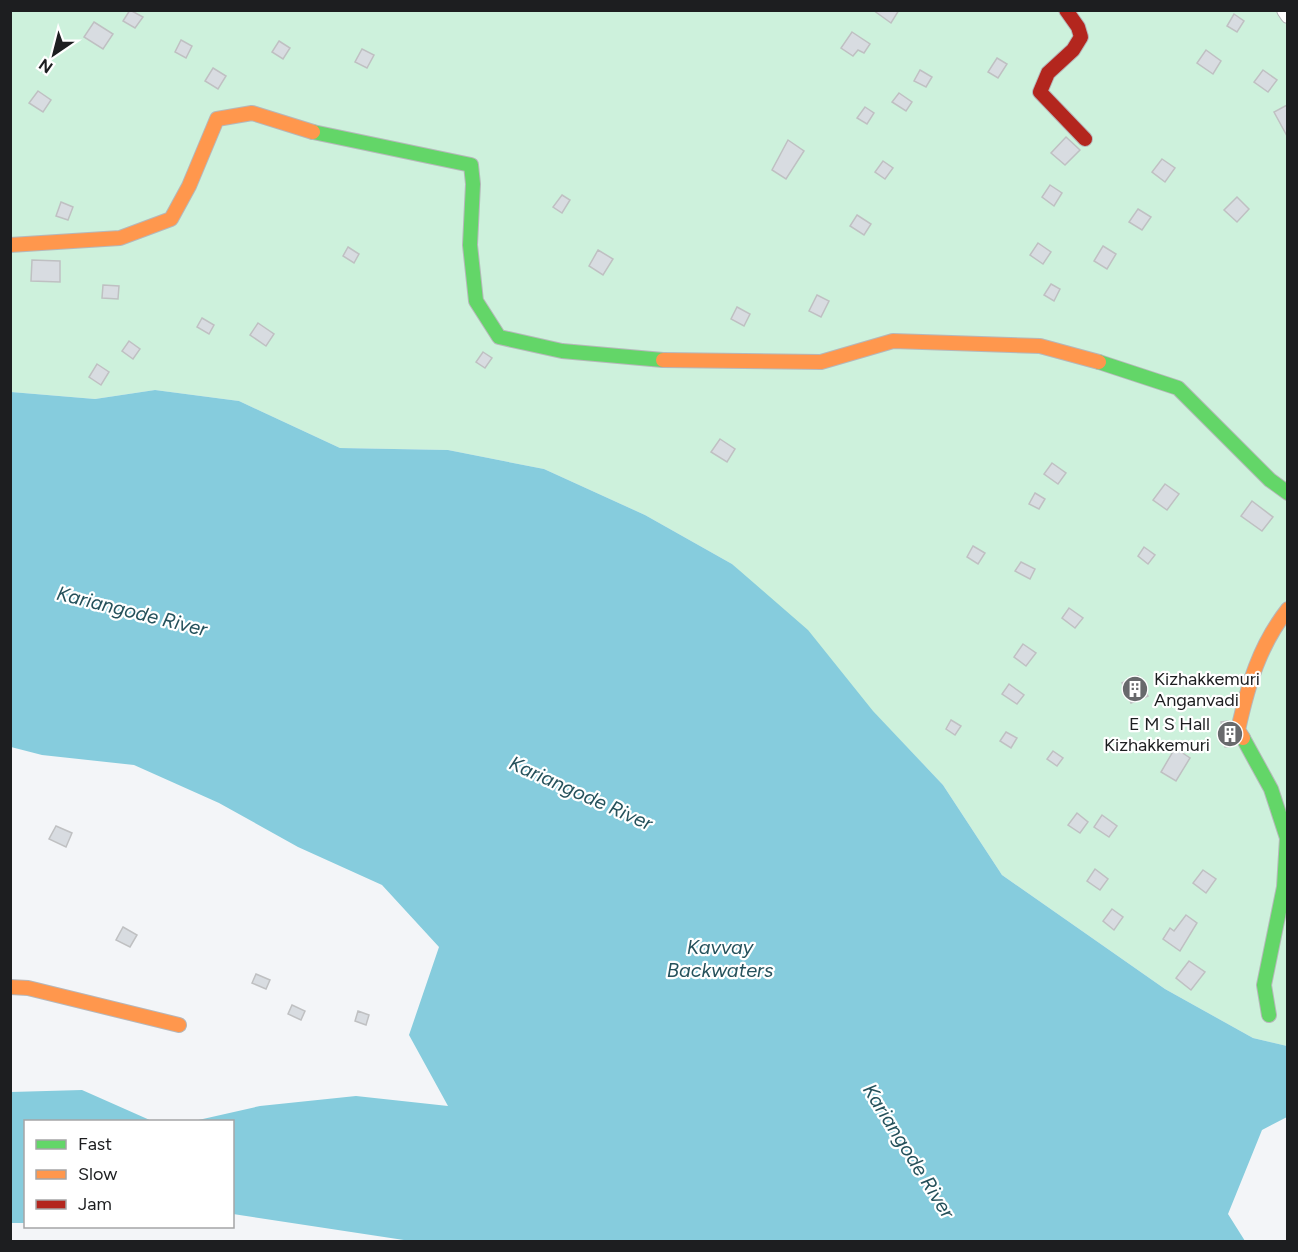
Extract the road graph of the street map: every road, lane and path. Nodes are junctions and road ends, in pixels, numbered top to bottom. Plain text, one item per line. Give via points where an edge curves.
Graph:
1 (1066, 10) edge
2 (1284, 10) edge
3 (1287, 16) edge
4 (1085, 139) dead end
5 (10, 245) edge
6 (1287, 493) edge
7 (1287, 609) edge
8 (1287, 839) edge
9 (10, 987) edge
10 (1269, 1016) dead end
11 (179, 1025) dead end

1 - 4 street via 1081,37 1048,73 1040,92
2 - 3 street
5 - 6 street via 120,238 171,219 217,119 252,113 321,134 385,144 471,165 470,245 476,301 499,337 562,351 654,360 821,362 893,341 1040,346 1178,388
7 - 8 street via 1249,674 1238,730 1271,789
8 - 10 street via 1284,887 1264,985
9 - 11 street

